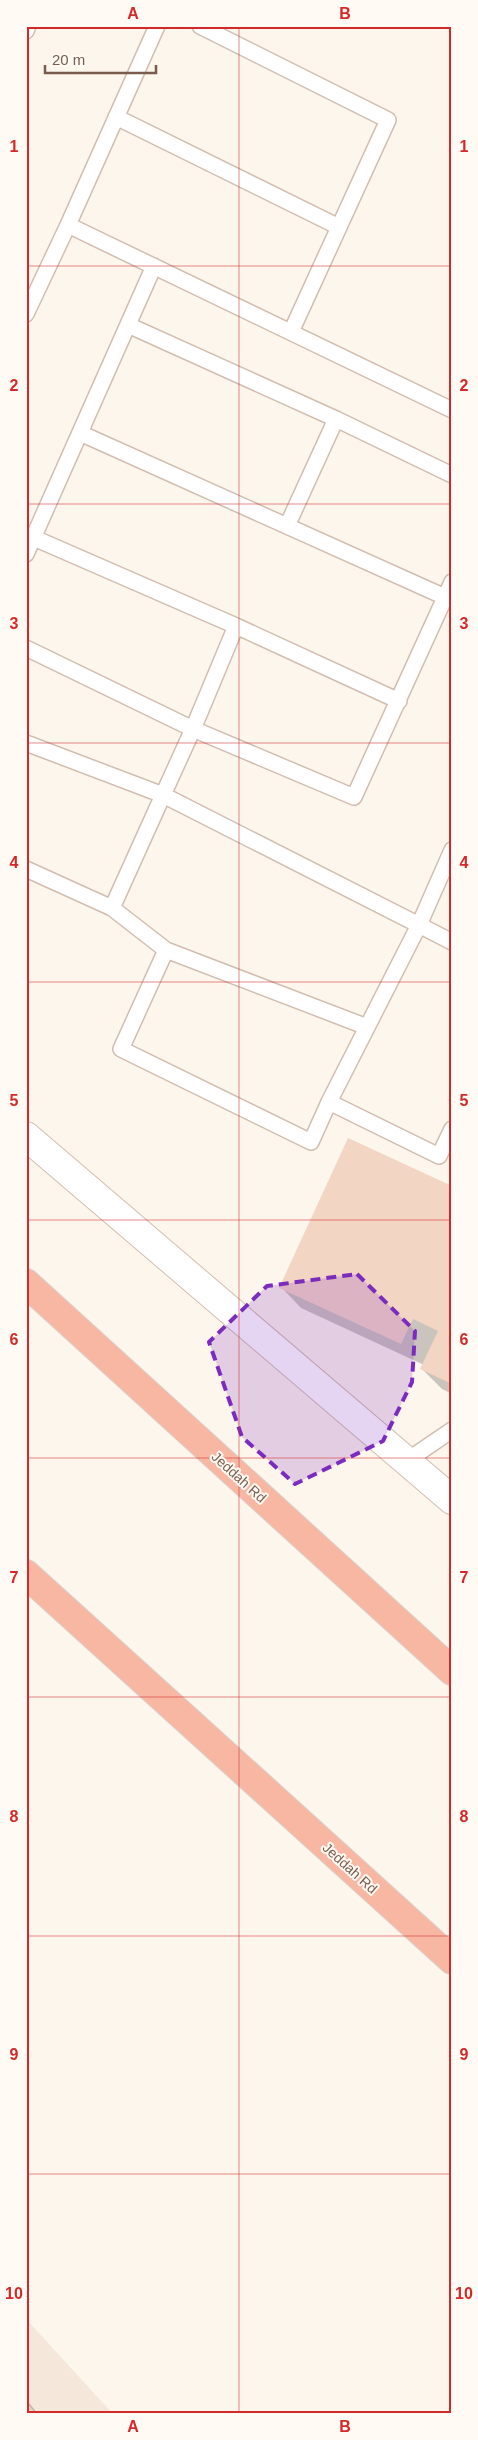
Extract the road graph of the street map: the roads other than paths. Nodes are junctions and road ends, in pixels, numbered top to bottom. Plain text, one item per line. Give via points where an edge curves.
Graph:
1 (28, 26) edge
2 (157, 26) edge
3 (200, 26) edge
4 (26, 31) edge
5 (116, 117) junction
6 (68, 225) junction
7 (339, 227) junction
8 (154, 266) junction
9 (26, 314) edge
10 (128, 325) junction
11 (291, 332) junction
12 (452, 410) edge
13 (336, 419) junction
14 (80, 433) junction
15 (452, 475) edge
16 (287, 526) junction
17 (34, 538) junction
18 (26, 554) edge
19 (452, 582) edge
20 (445, 598) junction
21 (236, 626) junction
22 (26, 648) edge
23 (398, 700) junction
24 (193, 729) junction
25 (26, 743) edge
26 (163, 795) junction
27 (452, 850) edge
28 (26, 869) edge
29 (112, 908) junction
30 (419, 925) junction
31 (452, 942) edge
32 (166, 950) junction
33 (367, 1027) junction
34 (329, 1102) junction
35 (452, 1129) edge
36 (26, 1136) edge
37 (26, 1283) edge
38 (452, 1430) edge
39 (405, 1462) junction
40 (452, 1500) edge
41 (26, 1574) edge
42 (452, 1671) edge
43 (452, 1960) edge

1 - 4 lane
2 - 5 lane
3 - 7 lane via 388,120
5 - 6 lane
5 - 7 lane
6 - 8 lane
6 - 9 lane
7 - 11 lane
8 - 10 lane
8 - 11 lane
10 - 13 lane
10 - 14 lane
11 - 12 lane
13 - 15 lane
13 - 16 lane
14 - 16 lane
14 - 17 lane
16 - 20 lane
17 - 18 lane
17 - 21 lane
19 - 20 lane
20 - 23 lane
21 - 23 lane
21 - 24 lane
22 - 24 lane
23 - 24 lane via 354,797
24 - 26 lane
25 - 26 lane
26 - 29 lane
26 - 30 lane
27 - 30 lane
28 - 29 lane
29 - 32 lane
30 - 31 lane
30 - 33 lane
32 - 33 lane
32 - 34 lane via 121,1049 311,1142
33 - 34 lane
34 - 35 lane via 440,1156
36 - 39 street
37 - 42 highway, Jeddah Rd
38 - 39 lane
39 - 40 street
41 - 43 highway, Jeddah Rd

